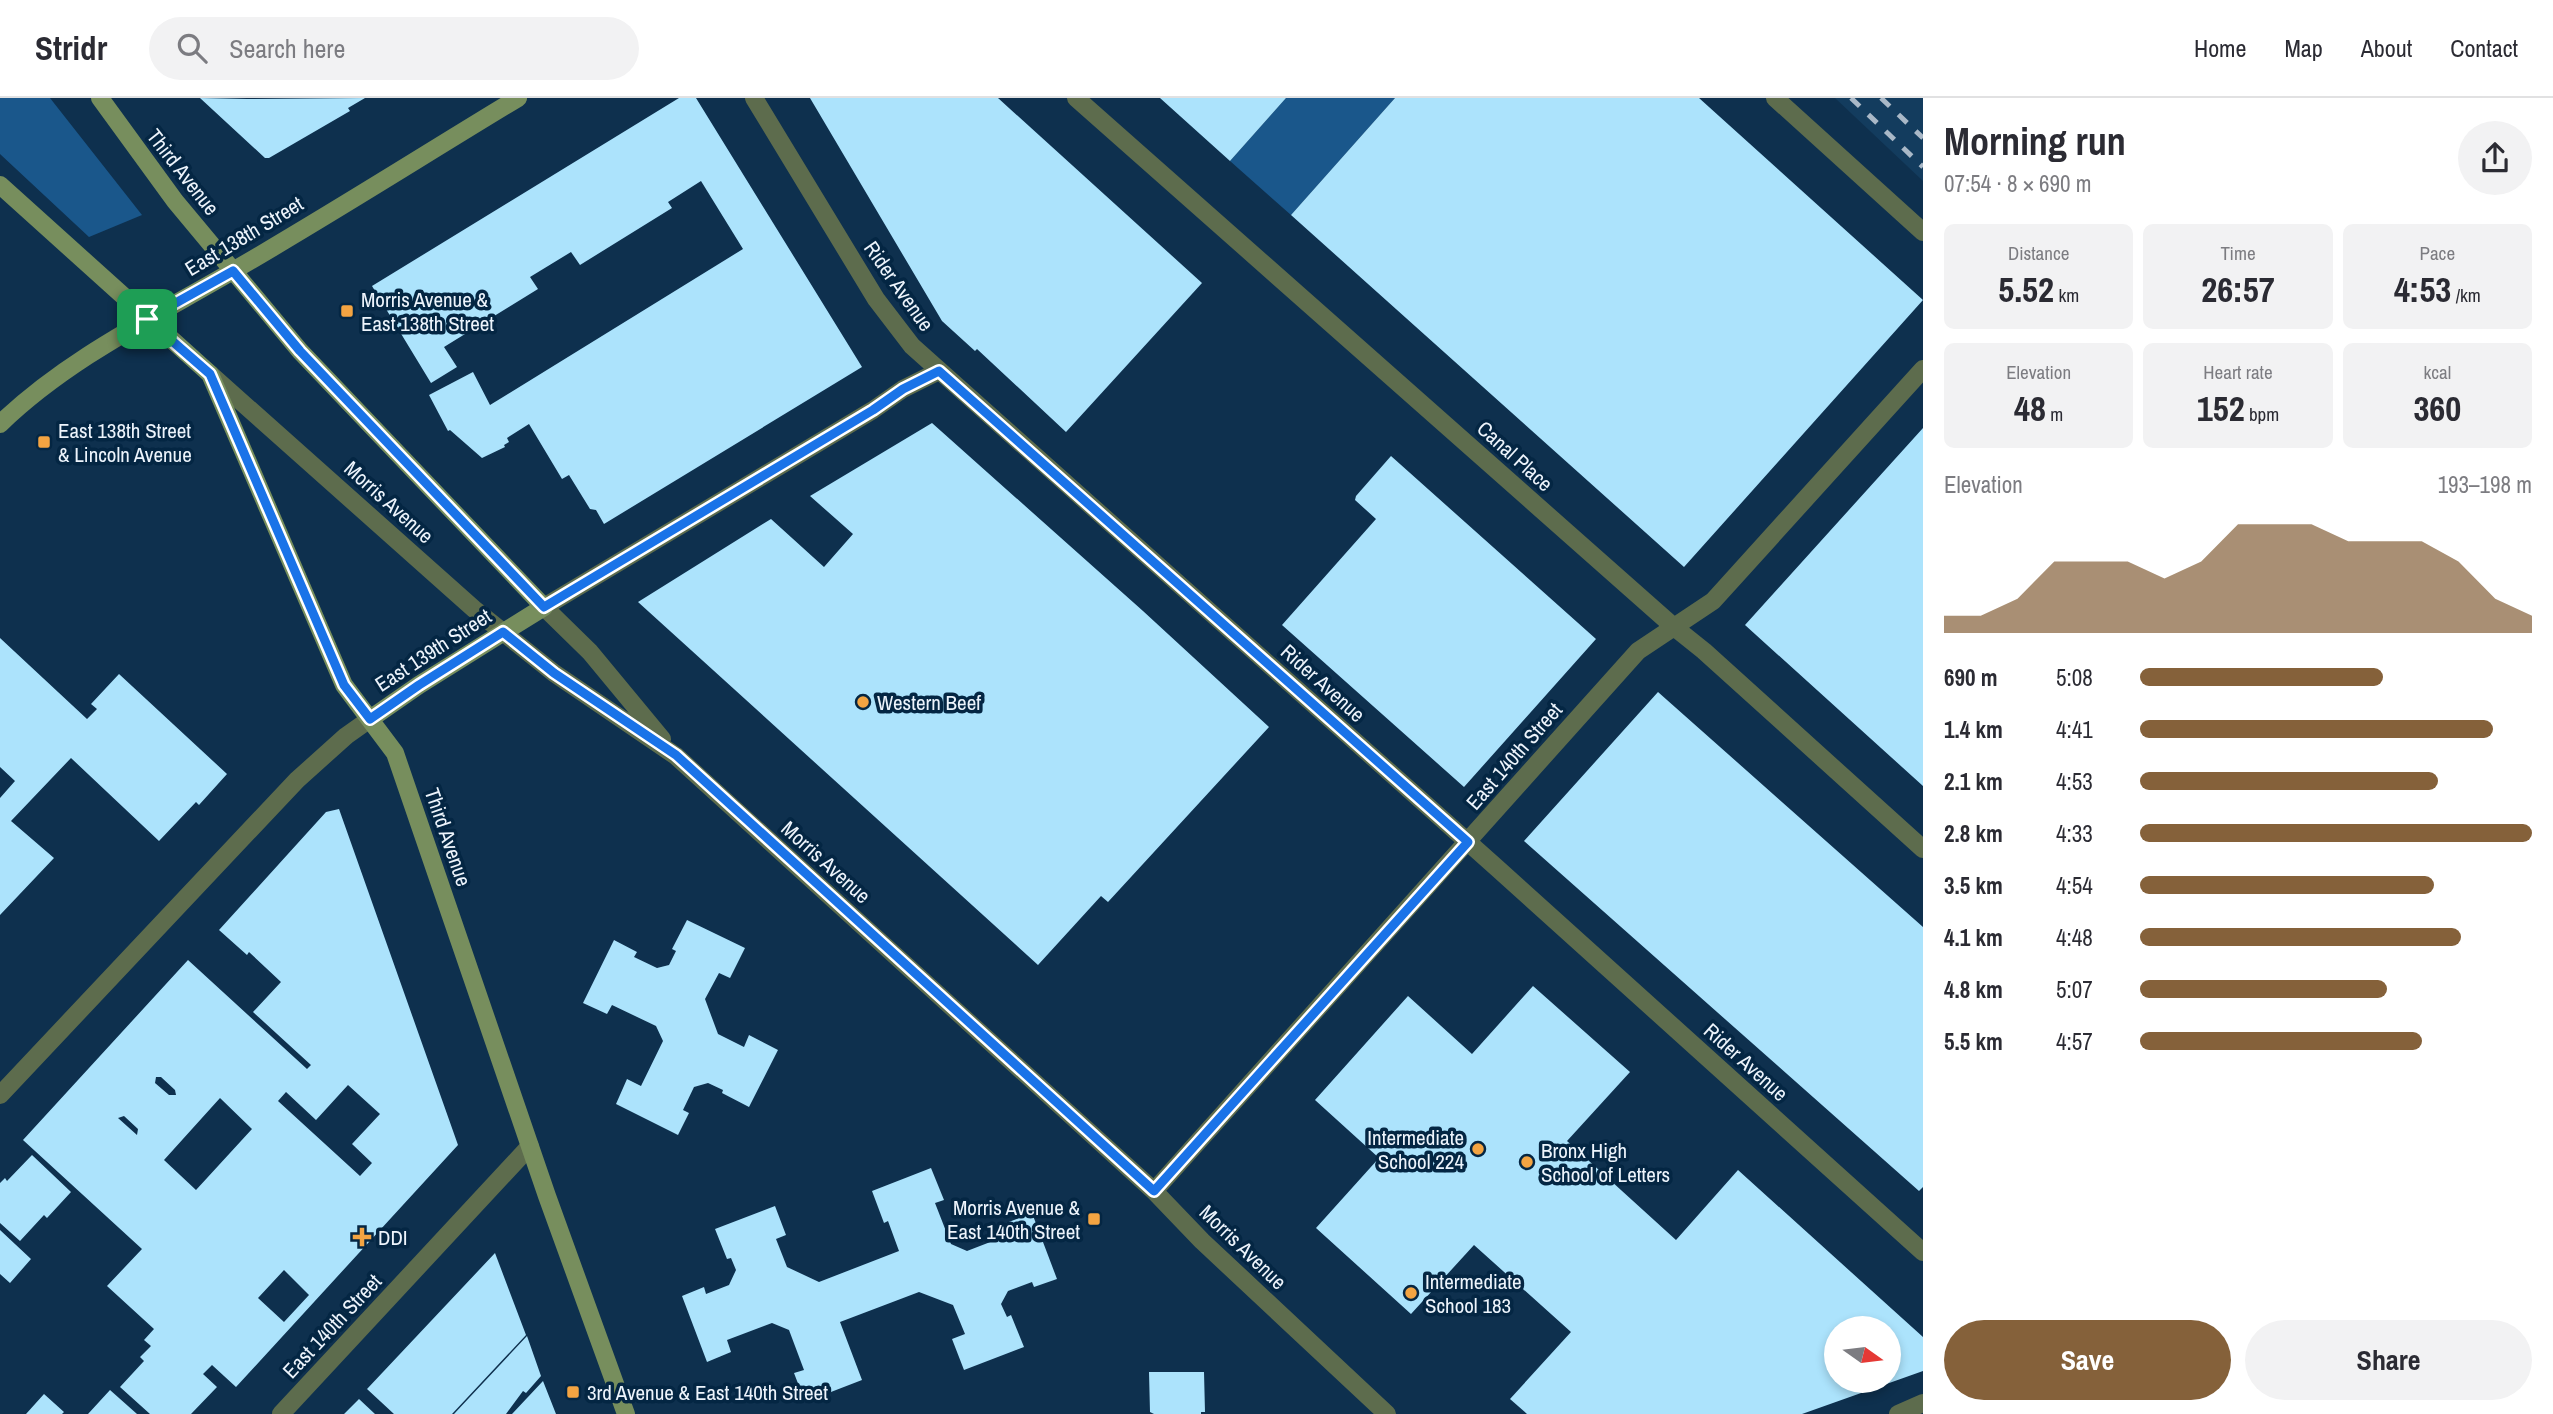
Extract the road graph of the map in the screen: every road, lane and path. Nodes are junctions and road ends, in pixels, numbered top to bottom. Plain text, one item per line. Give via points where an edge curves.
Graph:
1 (100, 98) edge
2 (518, 98) edge
3 (754, 98) edge
4 (1076, 98) edge
5 (1775, 98) edge
6 (0, 185) edge
7 (1923, 232) edge
8 (233, 271) junction
9 (147, 319) junction
10 (1923, 369) edge
11 (939, 371) junction
12 (210, 374) junction
13 (0, 424) edge
14 (544, 607) junction
15 (1674, 627) junction
16 (503, 632) junction
17 (370, 719) junction
18 (676, 755) junction
19 (1468, 842) junction
20 (1923, 849) edge
21 (0, 1095) edge
22 (530, 1146) junction
23 (1154, 1191) junction
24 (1923, 1252) edge
25 (1923, 1403) edge
26 (281, 1414) edge
27 (626, 1414) edge
28 (1387, 1414) edge
29 (1898, 1414) edge

1 - 8 main road, Third Avenue
2 - 8 main road, East 138th Street
3 - 11 street, Rider Avenue via 876,299 912,346
4 - 15 street, Canal Place
5 - 7 street
6 - 9 main road, Third Avenue
8 - 9 main road, East 138th Street
8 - 14 main road, Morris Avenue via 300,351
9 - 12 main road, Third Avenue
9 - 13 main road, East 138th Street via 70,368
10 - 15 street, East 140th Street via 1713,601
11 - 14 street, East 139th Street
11 - 19 street, Rider Avenue
12 - 16 street, Morris Avenue
12 - 17 main road, Third Avenue via 344,685
14 - 16 main road, East 139th Street
14 - 18 street via 590,652
15 - 19 street, East 140th Street via 1638,650
15 - 20 street, Canal Place
16 - 17 main road, East 139th Street
16 - 18 street, Morris Avenue via 554,673
17 - 21 street, East 139th Street via 297,780
17 - 22 main road, Third Avenue via 395,753
18 - 23 street, Morris Avenue
19 - 23 street, East 140th Street
19 - 24 street, Rider Avenue
22 - 26 street, East 140th Street
22 - 27 main road, Third Avenue
23 - 28 street, Morris Avenue
25 - 29 street

